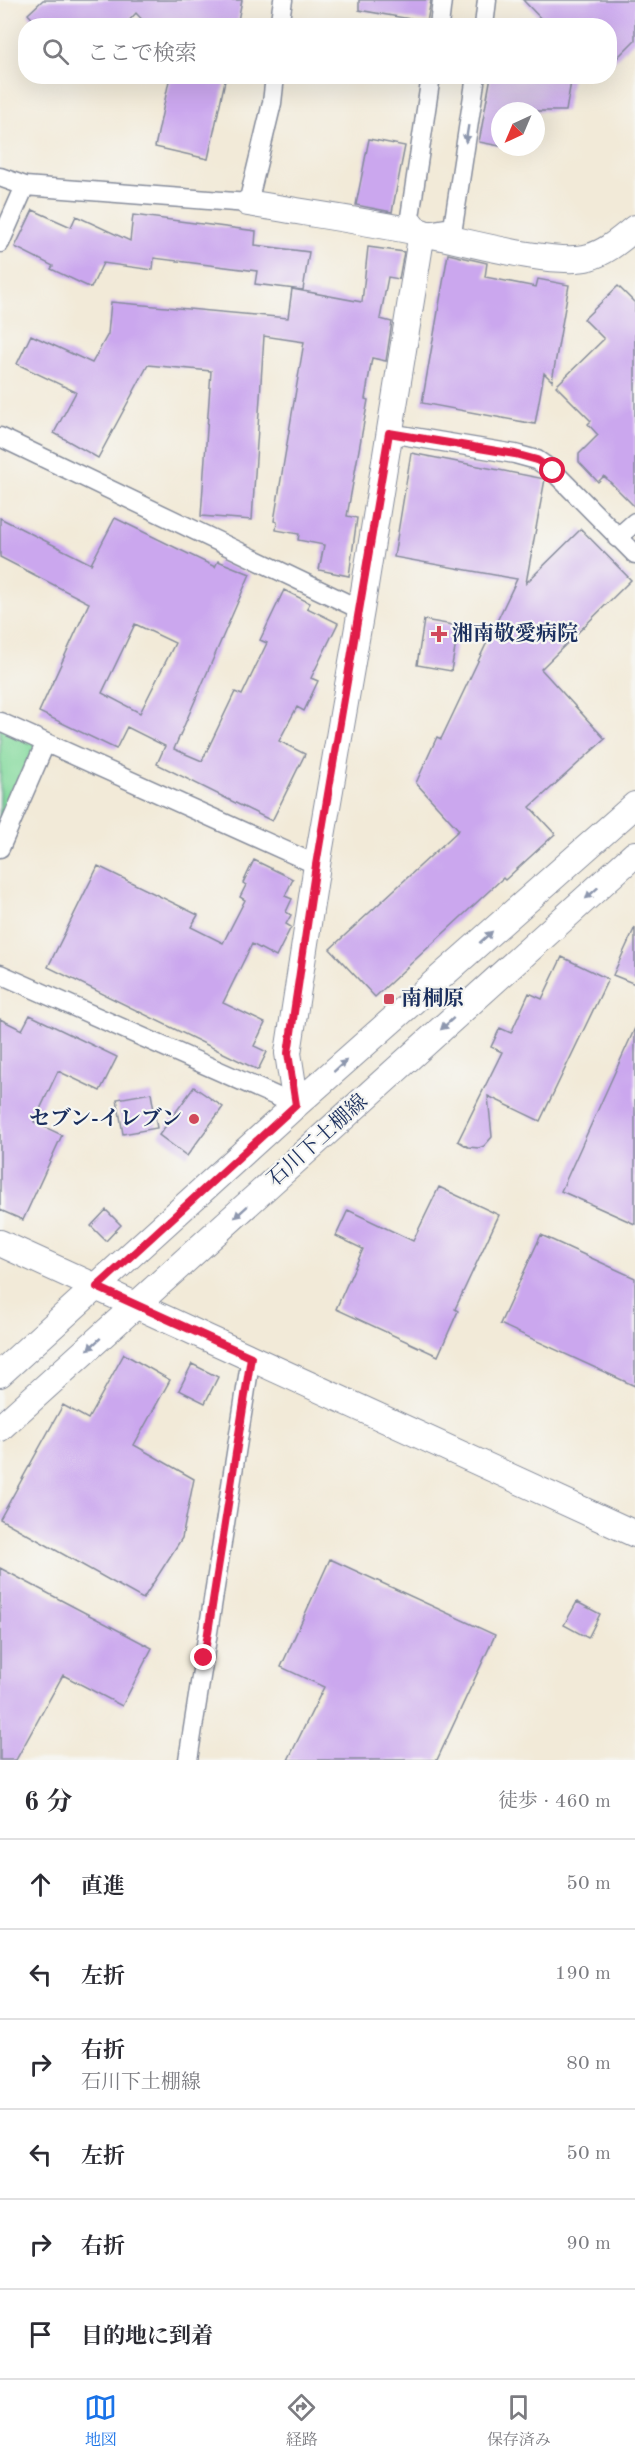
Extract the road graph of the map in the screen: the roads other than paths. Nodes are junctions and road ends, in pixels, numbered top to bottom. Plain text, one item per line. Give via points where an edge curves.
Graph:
1 (283, 0) edge
2 (442, 0) edge
3 (487, 0) edge
4 (280, 18) edge
5 (440, 18) edge
6 (485, 18) edge
7 (273, 84) edge
8 (430, 84) edge
9 (475, 84) edge
10 (0, 177) edge
11 (25, 186) junction
12 (248, 203) junction
13 (635, 228) edge
14 (422, 232) junction
15 (0, 243) edge
16 (389, 433) junction
17 (0, 437) edge
18 (635, 522) edge
19 (618, 538) junction
20 (635, 554) edge
21 (361, 610) junction
22 (0, 722) edge
23 (45, 744) junction
24 (635, 805) edge
25 (0, 848) edge
26 (635, 854) edge
27 (316, 865) junction
28 (0, 974) edge
29 (296, 1105) junction
30 (0, 1243) edge
31 (97, 1287) junction
32 (138, 1305) junction
33 (251, 1357) junction
34 (0, 1374) edge
35 (0, 1428) edge
36 (635, 1534) edge
37 (188, 1760) edge

1 - 4 street
2 - 5 street
3 - 6 street
7 - 12 street
8 - 14 street via 410,217
9 -> 14 street via 453,227
10 - 11 street
11 - 12 street
11 - 15 street
12 - 14 street
13 - 14 street via 614,246 589,258 568,260
14 - 16 street
16 - 19 street via 537,460 553,471
16 - 21 street
17 - 21 street
18 - 19 street
19 - 20 street
21 - 27 street
22 - 23 street
23 - 25 street
23 - 27 street
29 -> 24 street, 石川下土棚線
26 -> 32 street, 石川下土棚線
27 - 29 street via 288,1053
28 - 29 street
29 - 31 street, 石川下土棚線
30 - 31 street
31 - 32 street
31 - 34 street, 石川下土棚線
32 - 33 street
32 -> 35 street, 石川下土棚線
33 - 36 street
33 - 37 street

